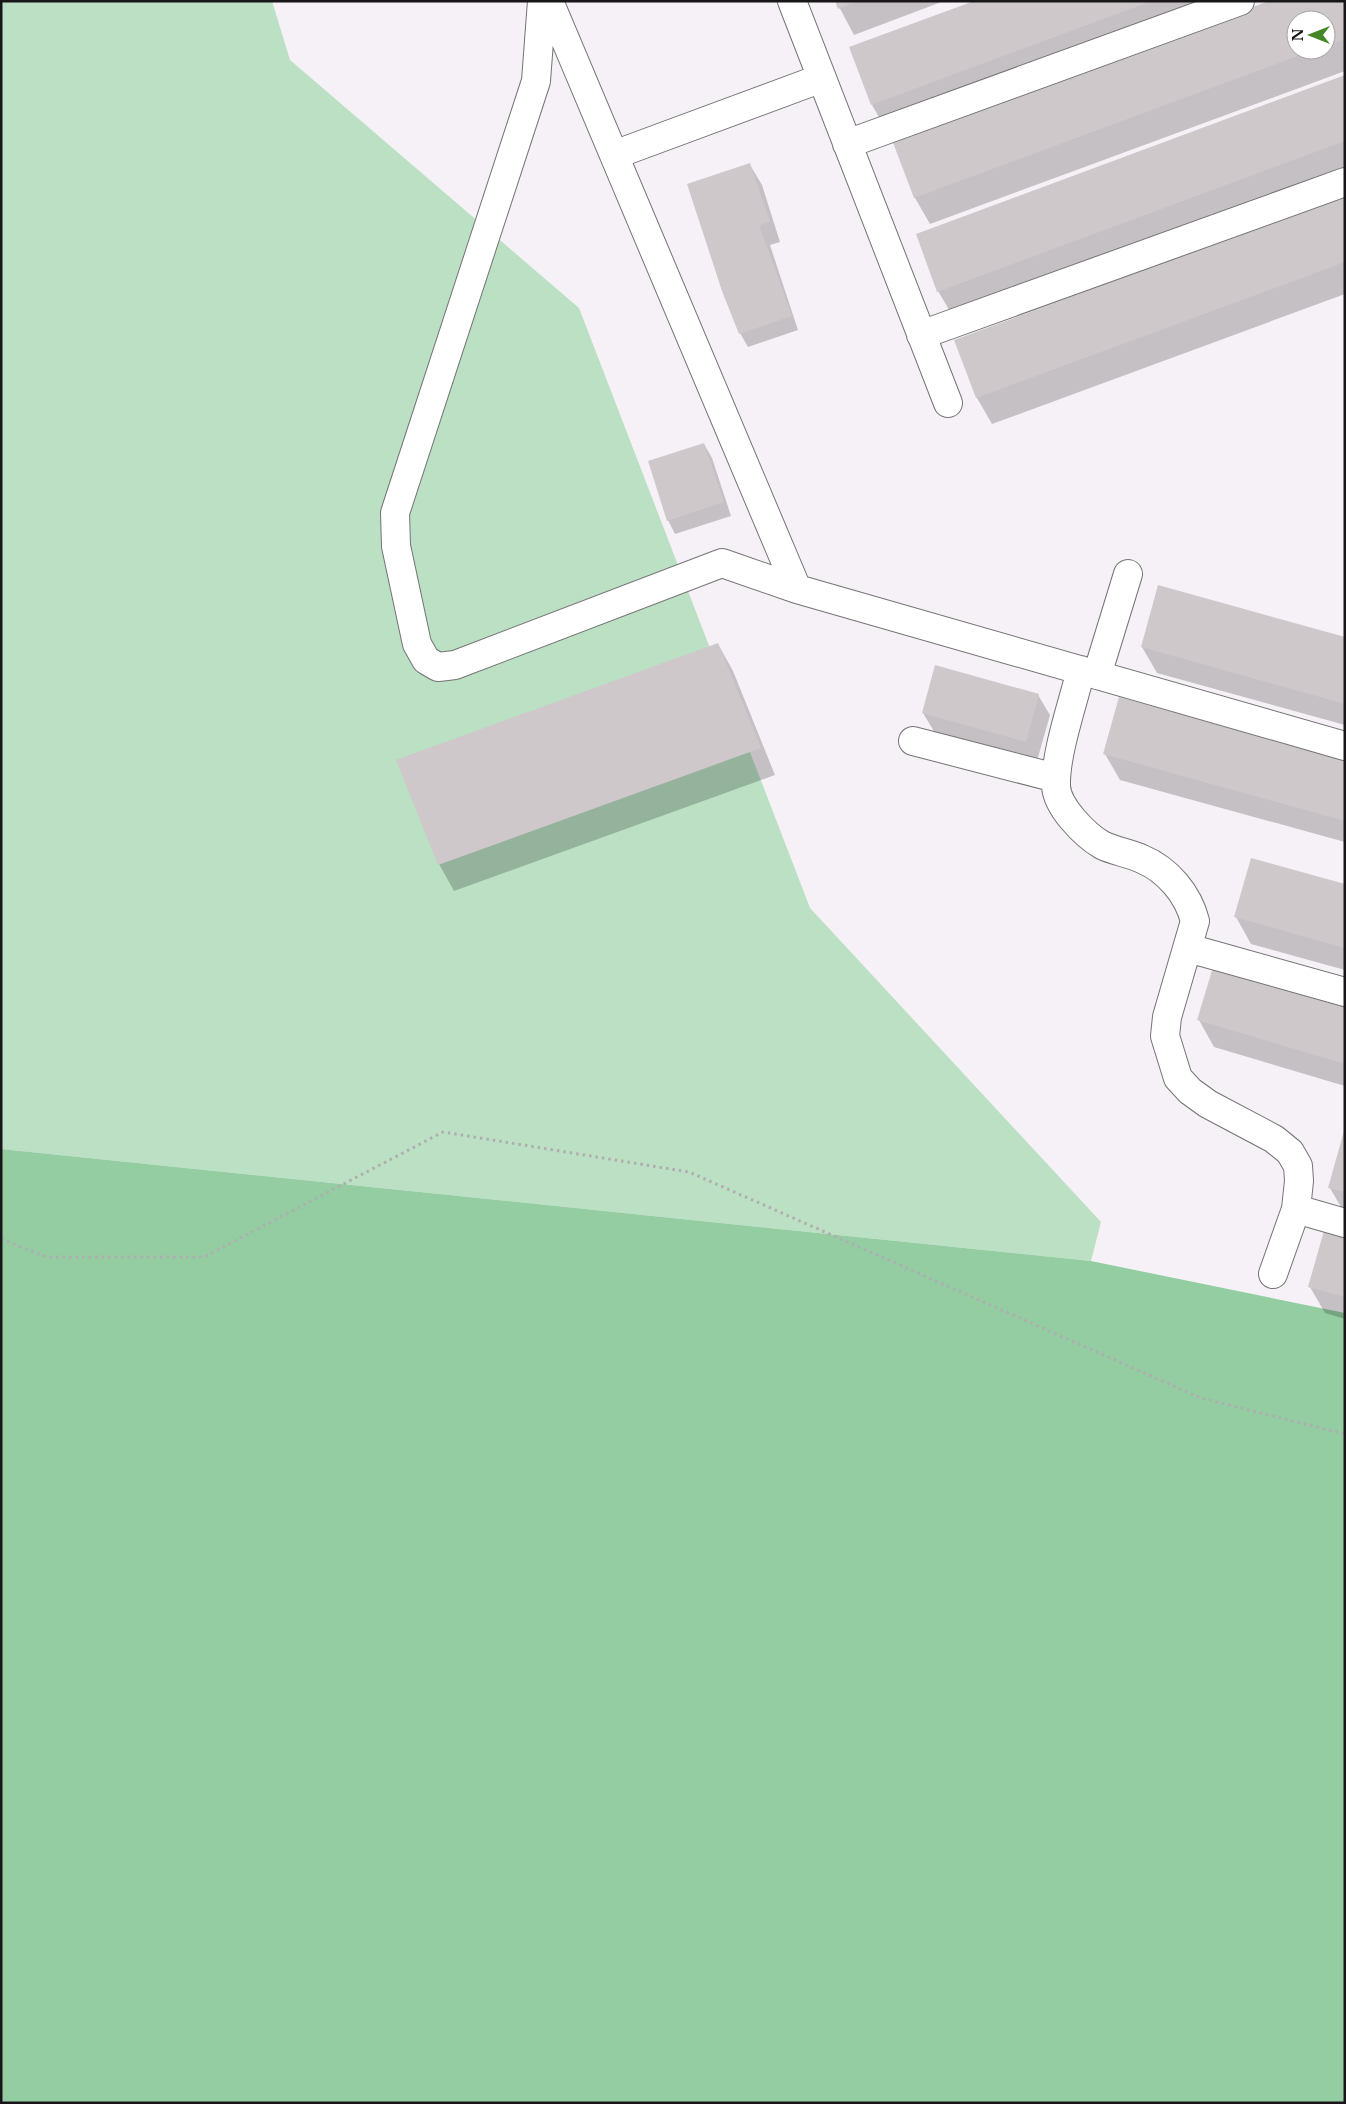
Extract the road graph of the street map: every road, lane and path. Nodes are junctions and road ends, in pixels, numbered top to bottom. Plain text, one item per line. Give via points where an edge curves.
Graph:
1 (542, 1) edge
2 (549, 1) edge
3 (792, 1) edge
4 (1240, 1) edge
5 (822, 78) junction
6 (847, 144) junction
7 (614, 155) junction
8 (1345, 182) edge
9 (921, 335) junction
10 (948, 403) dead end
11 (1128, 574) dead end
12 (797, 589) junction
13 (1089, 672) junction
14 (913, 741) dead end
15 (1345, 746) edge
16 (1056, 778) junction
17 (1188, 948) junction
18 (1345, 992) edge
19 (1296, 1209) junction
20 (1345, 1223) edge
21 (1, 1239) edge
22 (1273, 1274) dead end
23 (1345, 1434) edge

1 - 12 lane via 536,81 395,514 396,546 417,644 426,660 438,668 455,665 722,562
2 - 7 lane
3 - 5 lane
4 - 6 lane
5 - 6 lane
5 - 7 lane
6 - 9 lane
7 - 12 lane
8 - 9 lane
9 - 10 lane
11 - 13 lane
12 - 13 lane
13 - 15 lane
13 - 16 lane via 1059,758
14 - 16 lane
16 - 17 lane via 1062,804 1074,821 1102,844 1144,860 1182,890 1195,921
17 - 18 lane
17 - 19 lane via 1167,1018 1165,1036 1178,1078 1208,1104 1274,1139 1290,1152 1298,1166
19 - 20 lane
19 - 22 lane
21 - 23 path via 47,1257 204,1257 443,1132 689,1172 1201,1398

